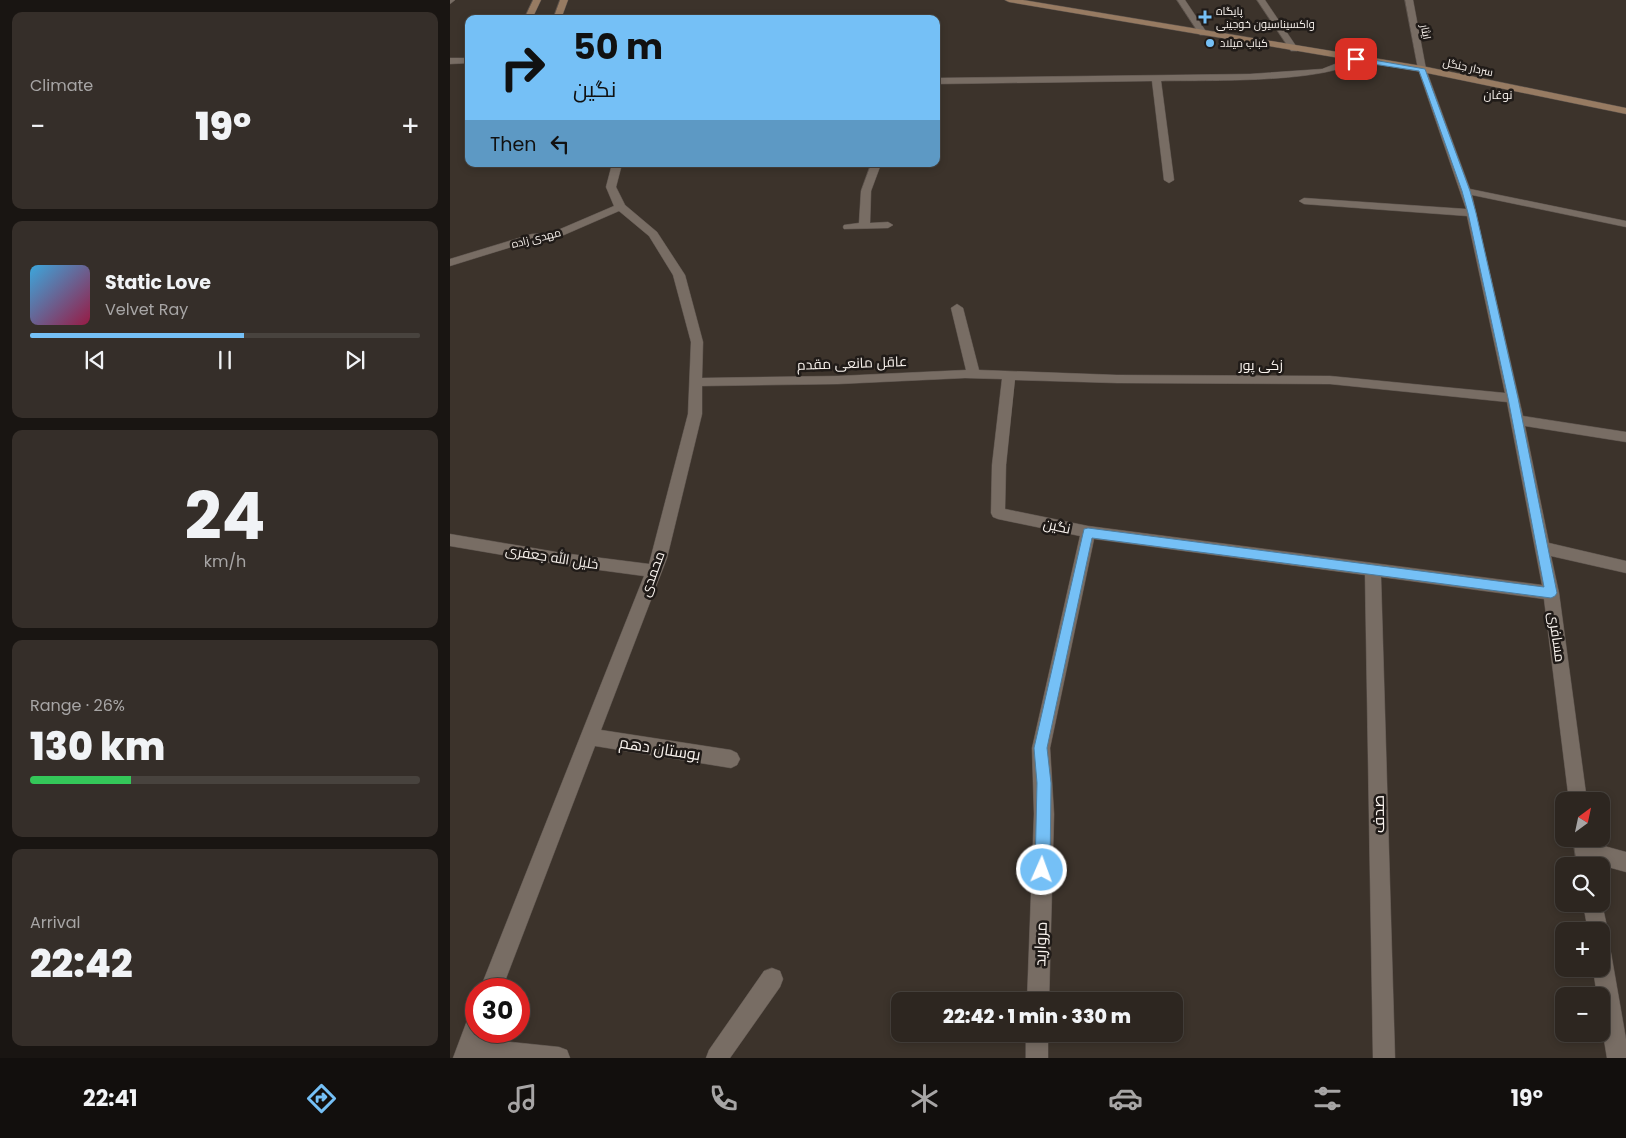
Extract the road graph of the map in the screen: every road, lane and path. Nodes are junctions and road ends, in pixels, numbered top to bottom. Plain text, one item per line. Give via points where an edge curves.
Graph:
1 (536, 0) edge
2 (564, 0) edge
3 (1009, 0) edge
4 (1181, 0) edge
5 (1261, 0) edge
6 (1408, 0) edge
7 (530, 15) edge
8 (558, 15) edge
9 (1203, 33) junction
10 (1294, 49) junction
11 (1356, 59) junction
12 (465, 60) edge
13 (450, 61) edge
14 (1422, 69) junction
15 (1156, 77) junction
16 (940, 81) edge
17 (1626, 111) edge
18 (616, 167) edge
19 (875, 167) edge
20 (1169, 180) dead end
21 (1466, 191) junction
22 (1304, 201) dead end
23 (620, 207) junction
24 (1472, 213) junction
25 (1626, 224) edge
26 (888, 225) dead end
27 (864, 226) junction
28 (848, 227) dead end
29 (450, 262) edge
30 (956, 308) dead end
31 (974, 374) junction
32 (1009, 376) junction
33 (696, 382) junction
34 (1513, 398) junction
35 (1517, 420) junction
36 (1626, 437) edge
37 (1088, 532) junction
38 (450, 540) edge
39 (1543, 548) junction
40 (1626, 567) edge
41 (1373, 570) junction
42 (654, 571) junction
43 (1551, 593) junction
44 (589, 737) junction
45 (731, 759) dead end
46 (1577, 792) edge
47 (1585, 852) edge
48 (1626, 862) edge
49 (1605, 977) edge
50 (495, 978) edge
51 (772, 979) dead end
52 (1038, 992) edge
53 (1037, 1042) edge
54 (465, 1054) edge
55 (559, 1058) edge
56 (716, 1058) edge
57 (1037, 1058) edge
58 (1384, 1058) edge
59 (1618, 1058) edge

1 - 7 main road
2 - 8 main road
3 - 9 main road, سردار جنگل
4 - 9 street
5 - 10 street
6 - 14 street, ایثار
9 - 10 main road, سردار جنگل
10 - 11 main road, سردار جنگل
11 - 14 main road, سردار جنگل
11 - 15 street via 1323,71 1250,77
12 - 13 street
14 - 17 main road, سردار جنگل
14 - 21 street, مسافری
15 - 16 street
15 - 20 street
18 - 23 street via 611,187
19 - 27 street via 866,191
21 - 24 street, مسافری
21 - 25 street
22 - 24 street
23 - 29 street, مهدی زاده via 553,236 536,236
23 - 33 street, محمدی via 653,234 679,275 697,342
24 - 34 street, مسافری
26 - 27 street
27 - 28 street
30 - 31 street
31 - 32 street, عاقل مانعی مقدم
31 - 33 street, عاقل مانعی مقدم
32 - 34 street, زکی پور via 1330,380
32 - 37 street, نگین via 999,465 998,513
33 - 42 street, محمدی via 695,414
34 - 35 street, مسافری
35 - 36 street
35 - 39 street, مسافری
37 - 41 street, نگین
37 - 52 street, مروارید via 1041,748 1044,814
38 - 42 street, خلیل الله جعفری
39 - 40 street
39 - 43 street, مسافری
41 - 43 street, نگین
41 - 58 street, صدف
42 - 44 street, محمدی
43 - 46 street, مسافری
44 - 45 street, بوستان دهم
44 - 50 street, محمدی
47 - 48 street
49 - 59 street
51 - 56 street
53 - 57 street
54 - 55 street

